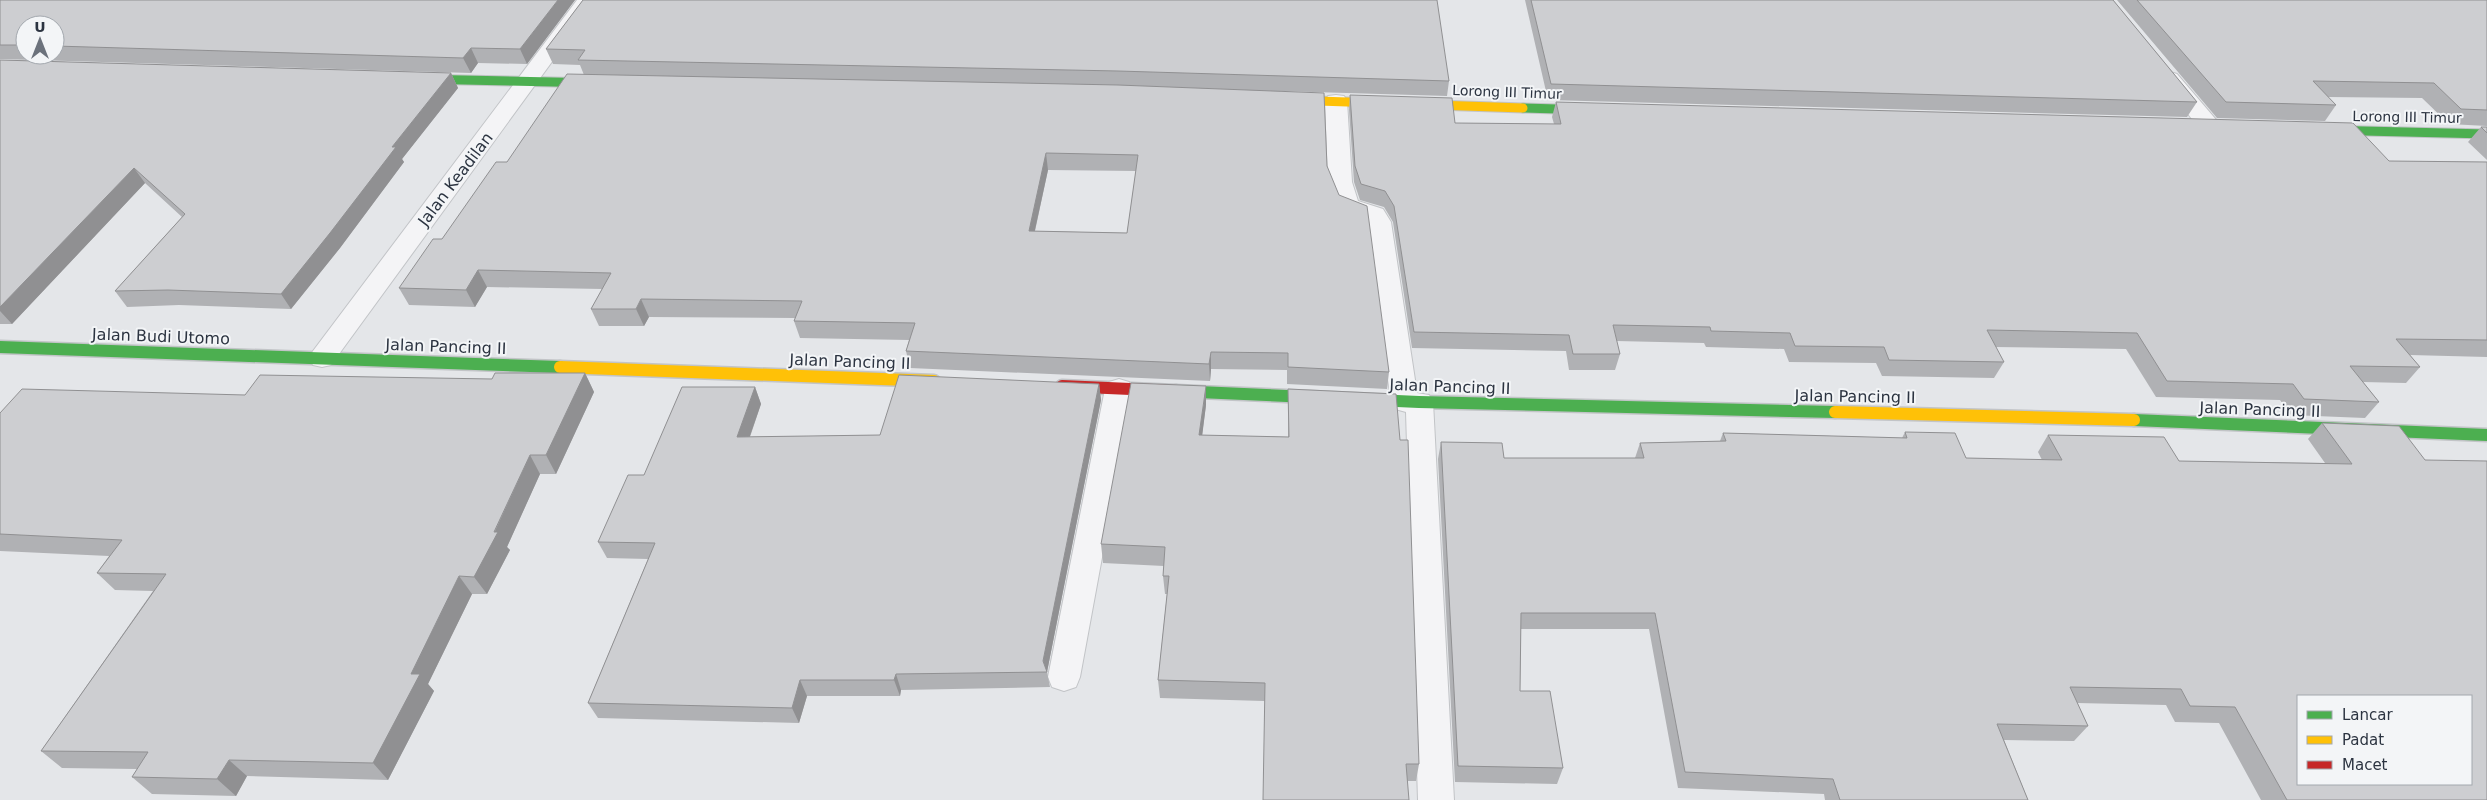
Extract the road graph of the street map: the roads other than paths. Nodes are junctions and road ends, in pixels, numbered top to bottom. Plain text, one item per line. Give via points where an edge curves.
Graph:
1 (588, 0) edge
2 (2155, 60) edge
3 (408, 78) edge
4 (527, 82) junction
5 (606, 84) edge
6 (1277, 99) edge
7 (1336, 101) junction
8 (1598, 110) edge
9 (2207, 127) edge
10 (2309, 130) edge
11 (2487, 134) edge
12 (0, 347) edge
13 (322, 358) junction
14 (945, 381) edge
15 (1052, 386) edge
16 (1120, 389) junction
17 (1412, 402) junction
18 (2487, 435) edge
19 (1064, 677) dead end
20 (1436, 800) edge

1 - 4 street, Jalan Keadilan
2 - 9 street
3 - 4 street
4 - 5 street
4 - 13 street, Jalan Keadilan
6 - 7 street, Lorong III Timur
7 - 8 street, Lorong III Timur
7 - 17 street via 1340,182 1348,206 1375,214 1379,222
10 - 11 street, Lorong III Timur
12 - 13 street, Jalan Budi Utomo
13 - 14 street, Jalan Pancing II
15 - 16 street, Jalan Pancing II
16 - 17 street, Jalan Pancing II
16 - 19 street
17 - 18 street, Jalan Pancing II via 2055,417
17 - 20 street

